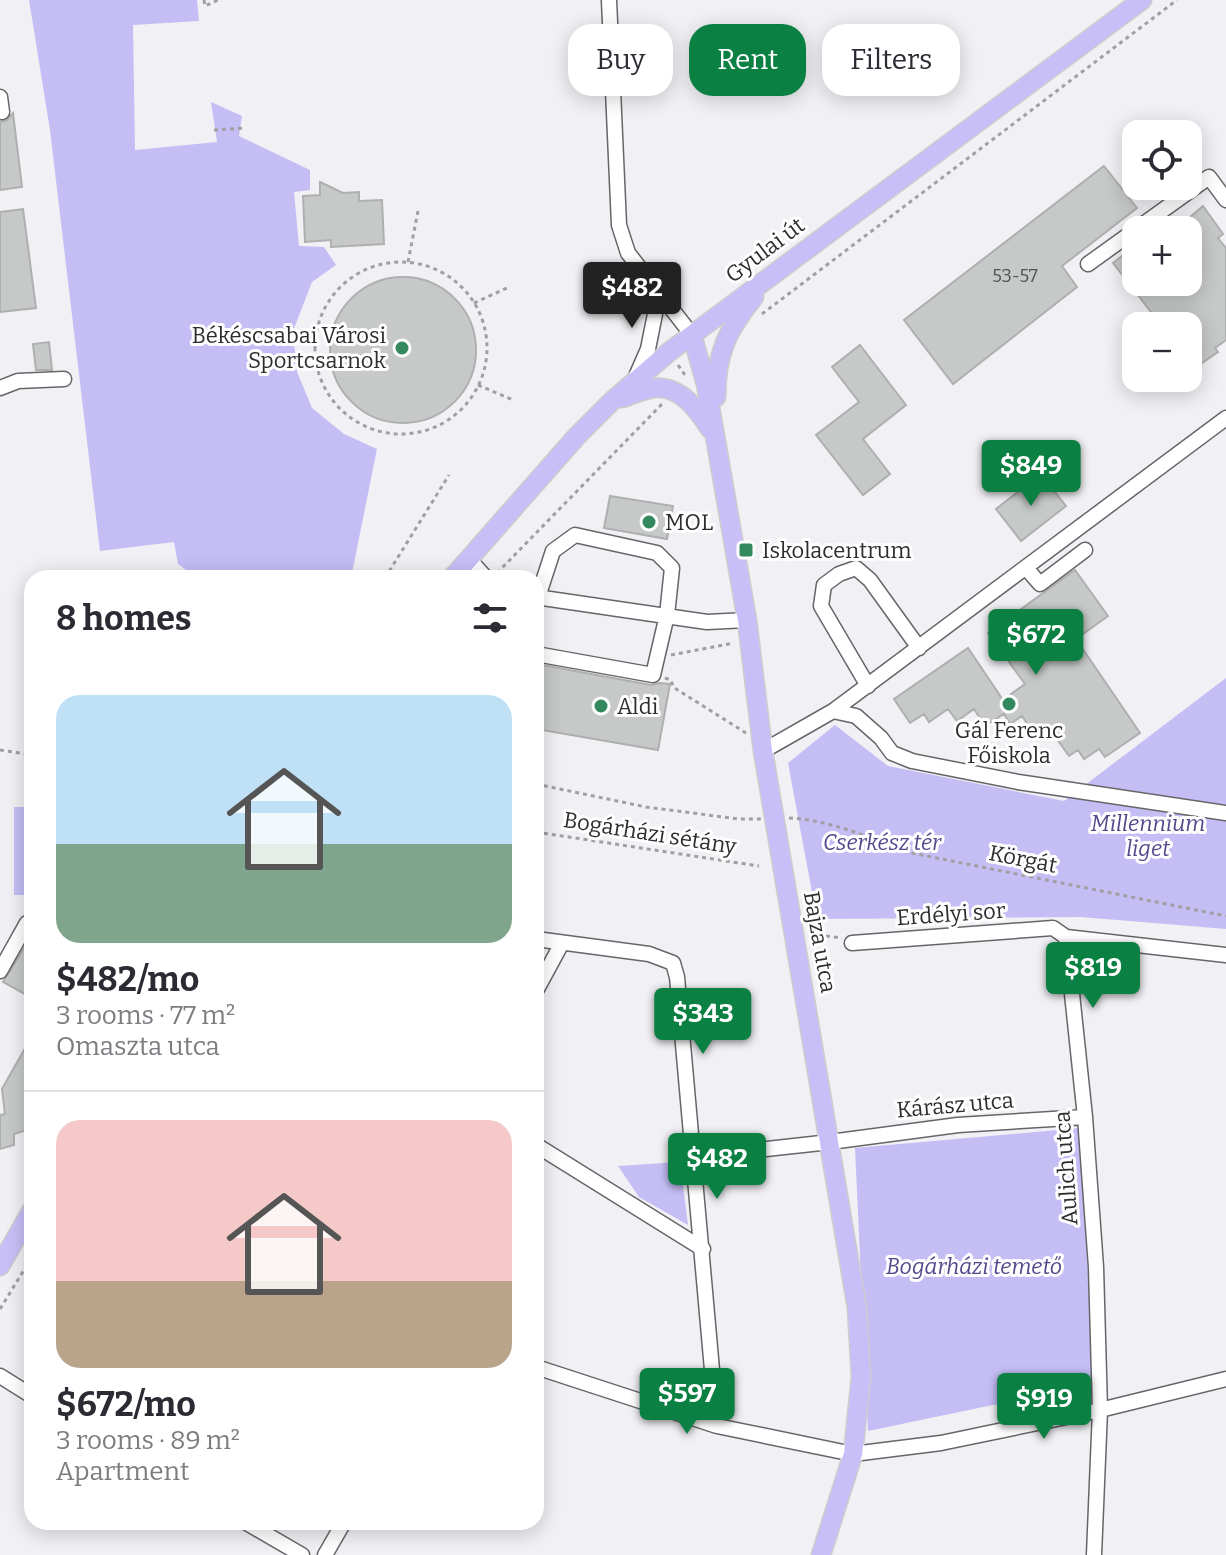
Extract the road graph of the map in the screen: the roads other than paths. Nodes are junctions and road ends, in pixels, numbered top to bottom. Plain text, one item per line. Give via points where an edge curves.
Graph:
1 (609, 0) edge
2 (1142, 0) edge
3 (1226, 200) edge
4 (1088, 264) dead end
5 (771, 275) junction
6 (647, 278) junction
7 (692, 335) junction
8 (64, 379) dead end
9 (633, 383) junction
10 (0, 388) edge
11 (612, 401) junction
12 (1226, 418) edge
13 (716, 440) junction
14 (1085, 550) dead end
15 (469, 559) junction
16 (1027, 569) junction
17 (459, 570) edge
18 (479, 570) edge
19 (544, 575) edge
20 (544, 598) edge
21 (667, 615) junction
22 (747, 620) junction
23 (919, 648) junction
24 (544, 655) edge
25 (868, 686) junction
26 (833, 711) junction
27 (762, 747) junction
28 (1226, 813) edge
29 (24, 928) edge
30 (1066, 937) junction
31 (544, 940) edge
32 (562, 943) junction
33 (852, 943) road end
34 (1226, 955) edge
35 (0, 971) edge
36 (544, 976) edge
37 (1085, 1117) junction
38 (830, 1142) junction
39 (544, 1150) edge
40 (693, 1157) junction
41 (24, 1224) edge
42 (703, 1249) junction
43 (0, 1266) edge
44 (544, 1370) edge
45 (0, 1376) edge
46 (1226, 1379) edge
47 (24, 1391) edge
48 (1100, 1410) junction
49 (717, 1426) junction
50 (853, 1454) junction
51 (259, 1530) edge
52 (339, 1530) edge
53 (302, 1555) edge
54 (325, 1555) edge
55 (821, 1555) edge
56 (1094, 1555) edge

1 - 6 street via 619,225 628,253
2 - 5 main road, Gyulai út
3 - 4 street via 1209,177
5 - 7 main road, Gyulai út
5 - 13 main road via 723,342 716,372
6 - 7 street
6 - 9 street via 655,314
7 - 9 main road, Gyulai út
7 - 13 main road, Bajza utca
8 - 10 street via 18,381
9 - 11 main road, Gyulai út
11 - 13 main road via 655,388 670,390 698,409
11 - 15 main road, Gyulai út
12 - 16 street
13 - 22 main road, Bajza utca
14 - 16 street via 1040,584
15 - 17 main road, Gyulai út
15 - 18 street
16 - 23 street
19 - 21 street via 553,551 575,535 657,553 672,568
20 - 21 street
21 - 22 street via 707,622
21 - 24 street via 653,675
22 - 27 main road, Bajza utca
23 - 25 street
23 - 25 street via 856,568 824,585 821,606
25 - 26 street
26 - 27 street
26 - 28 street via 856,716 892,753 912,761
27 - 38 main road, Bajza utca
29 - 35 street
30 - 33 street, Erdélyi sor via 1053,928
30 - 34 street
30 - 37 street, Aulich utca
31 - 32 street
32 - 36 street
32 - 40 street via 649,954 673,963
37 - 38 street, Kárász utca via 958,1125
37 - 48 street, Aulich utca
38 - 40 street, Kárász utca
38 - 50 main road, Bajza utca via 858,1322 861,1377
39 - 42 street
40 - 42 street
41 - 43 main road
42 - 49 street
44 - 49 street
45 - 47 street
46 - 48 street
48 - 50 street via 941,1443
48 - 56 street, Aulich utca
49 - 50 street
50 - 55 main road, Bajza utca
51 - 53 street
52 - 54 street

